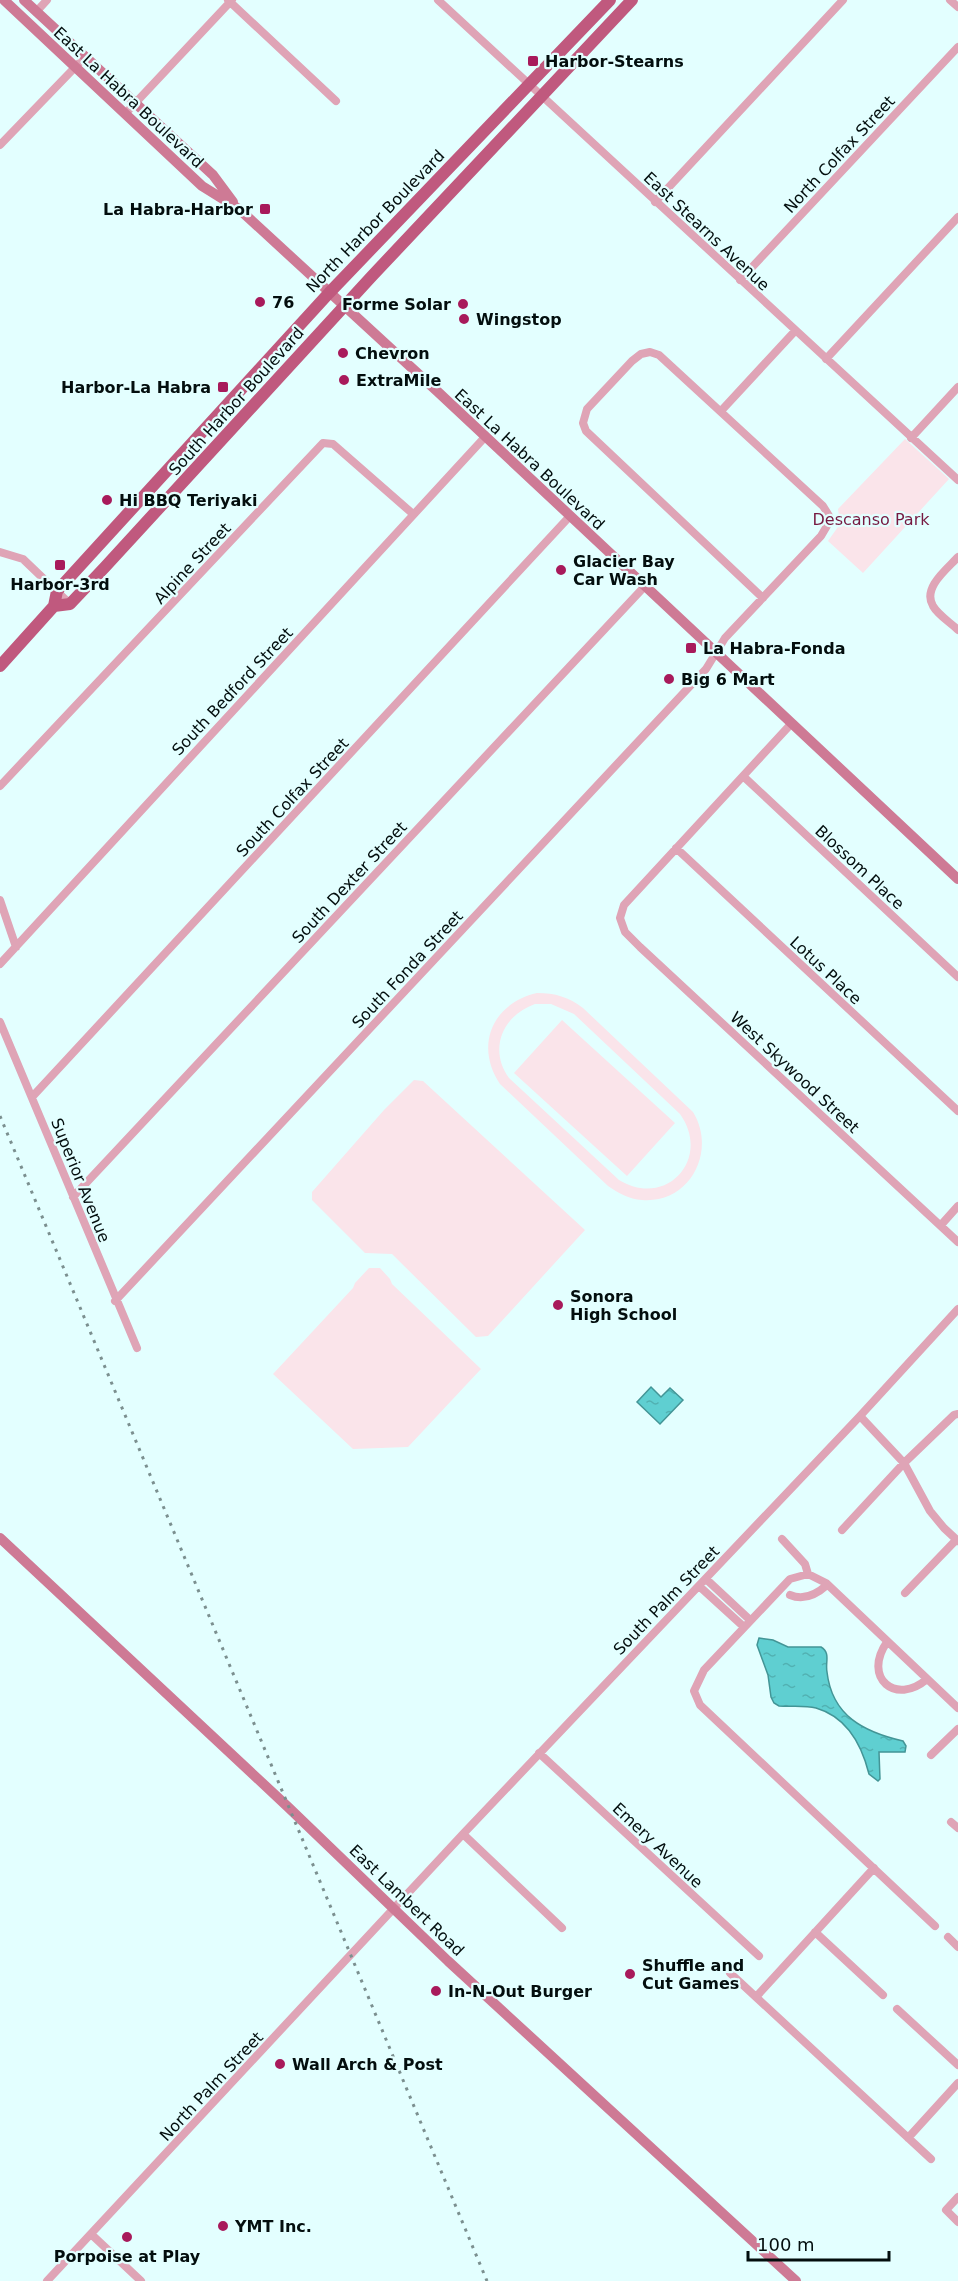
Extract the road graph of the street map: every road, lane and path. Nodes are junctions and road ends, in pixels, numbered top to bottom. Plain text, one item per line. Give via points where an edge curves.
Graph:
1 (4, 0) edge
2 (24, 0) edge
3 (47, 0) edge
4 (438, 0) edge
5 (610, 0) edge
6 (632, 0) edge
7 (843, 0) edge
8 (950, 0) edge
9 (230, 1) edge
10 (958, 7) edge
11 (36, 12) junction
12 (958, 47) edge
13 (84, 58) junction
14 (75, 67) junction
15 (530, 86) junction
16 (541, 96) junction
17 (336, 100) dead end
18 (135, 104) junction
19 (125, 114) junction
20 (0, 145) edge
21 (655, 202) junction
22 (239, 209) junction
23 (958, 218) edge
24 (740, 280) junction
25 (329, 293) junction
26 (344, 307) junction
27 (795, 331) junction
28 (826, 359) junction
29 (958, 387) edge
30 (721, 411) junction
31 (485, 437) junction
32 (911, 438) junction
33 (958, 480) edge
34 (413, 514) junction
35 (570, 516) junction
36 (0, 552) edge
37 (958, 557) edge
38 (645, 586) junction
39 (57, 591) junction
40 (763, 598) junction
41 (70, 604) junction
42 (54, 606) junction
43 (958, 630) edge
44 (715, 653) junction
45 (0, 666) edge
46 (791, 724) junction
47 (743, 777) junction
48 (0, 786) edge
49 (676, 848) junction
50 (958, 879) edge
51 (0, 900) edge
52 (16, 947) junction
53 (0, 964) edge
54 (958, 977) edge
55 (0, 1022) edge
56 (33, 1096) junction
57 (958, 1111) edge
58 (73, 1197) junction
59 (958, 1206) edge
60 (941, 1225) junction
61 (958, 1242) edge
62 (115, 1301) junction
63 (958, 1309) edge
64 (137, 1348) dead end
65 (958, 1414) edge
66 (860, 1416) junction
67 (904, 1463) junction
68 (842, 1530) dead end
69 (0, 1538) edge
70 (782, 1539) dead end
71 (957, 1541) edge
72 (808, 1574) junction
73 (706, 1579) junction
74 (827, 1585) junction
75 (699, 1586) junction
76 (905, 1593) dead end
77 (790, 1595) dead end
78 (750, 1620) junction
79 (744, 1627) junction
80 (884, 1639) junction
81 (927, 1679) junction
82 (958, 1708) edge
83 (958, 1729) edge
84 (540, 1753) junction
85 (931, 1755) dead end
86 (951, 1822) dead end
87 (958, 1828) edge
88 (463, 1834) junction
89 (874, 1869) junction
90 (393, 1909) junction
91 (935, 1926) dead end
92 (562, 1928) dead end
93 (815, 1932) junction
94 (948, 1937) dead end
95 (958, 1947) edge
96 (759, 1956) dead end
97 (730, 1973) dead end
98 (883, 1995) dead end
99 (756, 1997) junction
100 (897, 2009) dead end
101 (958, 2065) edge
102 (958, 2083) edge
103 (908, 2138) junction
104 (931, 2159) dead end
105 (958, 2197) edge
106 (958, 2222) edge
107 (91, 2234) junction
108 (47, 2281) edge
109 (141, 2281) edge
110 (796, 2281) edge

1 - 14 main road, East La Habra Boulevard
2 - 11 main road, East La Habra Boulevard
3 - 11 street
4 - 15 street, East Stearns Avenue
5 - 15 main road, North Harbor Boulevard
6 - 16 main road, North Harbor Boulevard
7 - 21 street
8 - 10 street
9 - 17 street
9 - 18 street
11 - 13 main road, East La Habra Boulevard
12 - 24 street, North Colfax Street
13 - 14 street
13 - 18 main road, East La Habra Boulevard
14 - 19 main road, East La Habra Boulevard
14 - 20 street
15 - 16 street, East Stearns Avenue
15 - 25 main road, North Harbor Boulevard
16 - 21 street, East Stearns Avenue
16 - 26 main road, North Harbor Boulevard
18 - 19 street
18 - 22 main road, East La Habra Boulevard via 213,175
19 - 22 main road, East La Habra Boulevard via 202,186
21 - 24 street, East Stearns Avenue
22 - 25 main road, East La Habra Boulevard
23 - 28 street
24 - 27 street, East Stearns Avenue
25 - 26 main road, East La Habra Boulevard
25 - 39 main road, North Harbor Boulevard
26 - 31 main road, East La Habra Boulevard
26 - 41 main road, South Harbor Boulevard
27 - 28 street, East Stearns Avenue
27 - 30 street
28 - 32 street, East Stearns Avenue
29 - 32 street
30 - 40 street, South Fonda Street via 823,506 831,519 821,536
30 - 40 street via 650,351 632,361 587,410 582,423 592,438
31 - 34 street, South Bedford Street
31 - 35 main road, East La Habra Boulevard
32 - 33 street, East Stearns Avenue
34 - 48 street, Alpine Street via 333,444 323,443
34 - 52 street, South Bedford Street
35 - 38 main road, East La Habra Boulevard
35 - 56 street, South Colfax Street
36 - 39 street via 23,559
37 - 43 street via 935,582 930,594 933,607
38 - 44 main road, East La Habra Boulevard
38 - 58 street, South Dexter Street
39 - 41 street
39 - 42 main road
40 - 44 street, South Fonda Street
41 - 42 main road
42 - 45 main road
44 - 46 main road, East La Habra Boulevard
44 - 62 street, South Fonda Street via 706,669
46 - 47 street
46 - 50 main road, East La Habra Boulevard
47 - 49 street
47 - 54 street, Blossom Place
49 - 57 street, Lotus Place
49 - 60 street, West Skywood Street via 624,905 620,918 626,932
51 - 52 street
52 - 53 street, South Bedford Street
55 - 56 street, Superior Avenue
56 - 58 street, Superior Avenue
58 - 62 street, Superior Avenue
59 - 60 street
60 - 61 street, West Skywood Street
62 - 64 street, Superior Avenue
63 - 66 street, South Palm Street
65 - 67 street
66 - 67 street
66 - 73 street, South Palm Street
67 - 68 street
67 - 71 street via 930,1510
69 - 90 main road, East Lambert Road
70 - 72 street via 805,1564
71 - 76 street
72 - 74 street
72 - 78 street via 790,1579
73 - 75 street, South Palm Street
73 - 78 street
74 - 77 street via 803,1598
74 - 80 street
75 - 79 street
75 - 84 street, South Palm Street
78 - 79 street
79 - 89 street via 704,1670 694,1691 700,1705
80 - 81 street
80 - 81 street via 877,1671 884,1682 904,1690
81 - 82 street
83 - 85 street
84 - 88 street, South Palm Street
84 - 96 street, Emery Avenue
86 - 87 street
88 - 90 street, South Palm Street
88 - 92 street
89 - 91 street
89 - 93 street
90 - 107 street, North Palm Street
90 - 110 main road, East Lambert Road
93 - 98 street
93 - 99 street
94 - 95 street
97 - 99 street
99 - 103 street
100 - 101 street
102 - 103 street
103 - 104 street
105 - 106 street via 946,2210
107 - 108 street, North Palm Street
107 - 109 street

